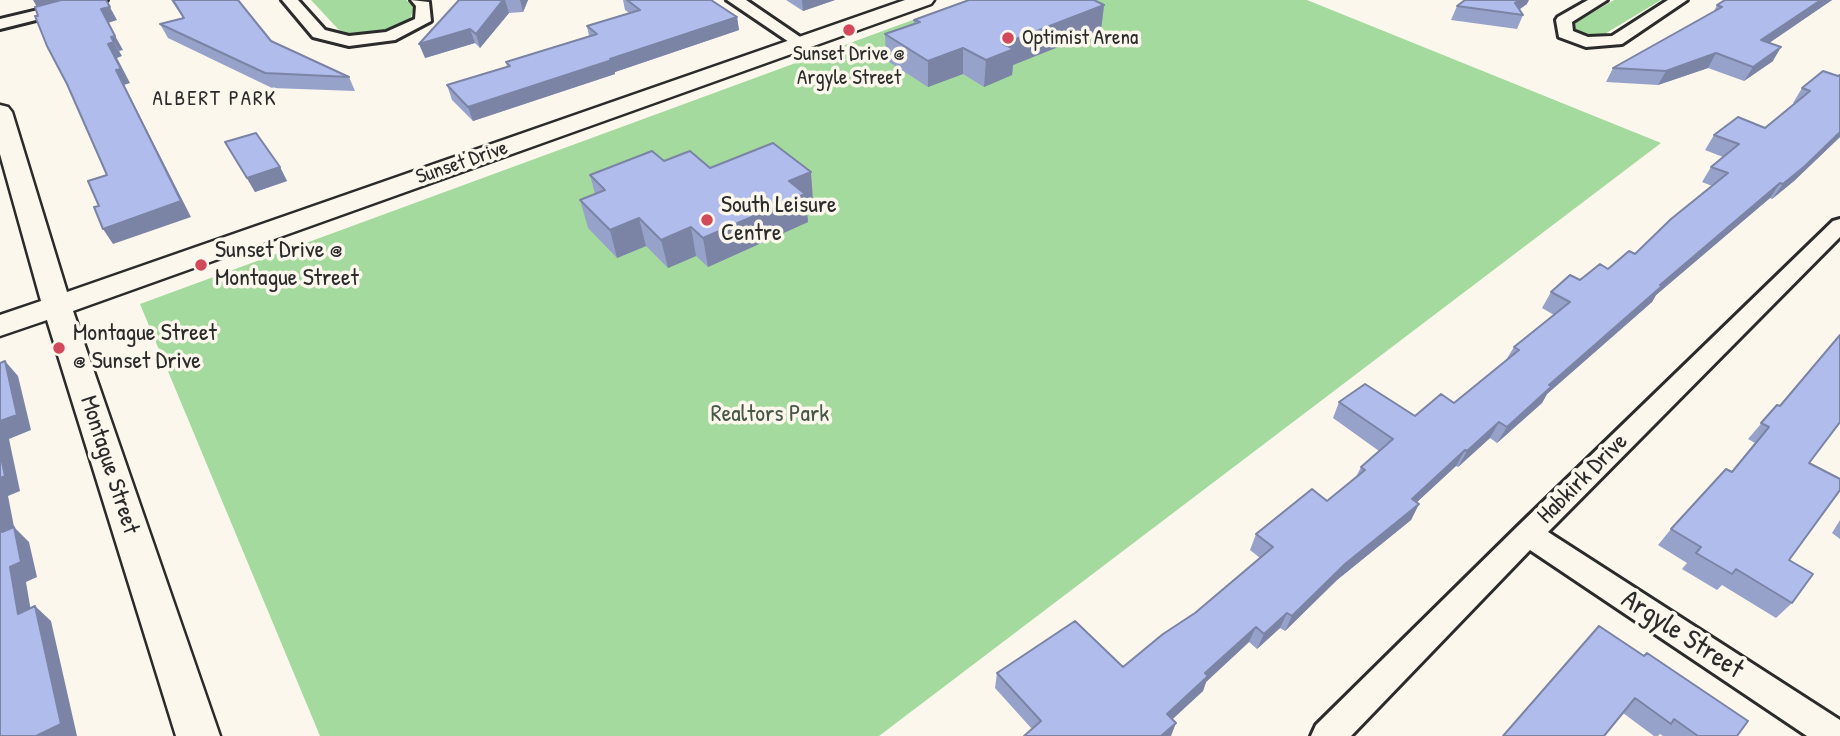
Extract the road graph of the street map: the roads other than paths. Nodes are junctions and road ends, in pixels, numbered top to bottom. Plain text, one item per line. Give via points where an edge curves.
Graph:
1 (99, 0) edge
2 (290, 0) edge
3 (419, 0) edge
4 (735, 0) edge
5 (924, 0) edge
6 (1600, 0) edge
7 (1679, 0) edge
8 (0, 24) edge
9 (801, 43) junction
10 (0, 111) edge
11 (6, 151) edge
12 (1840, 225) edge
13 (57, 306) junction
14 (0, 326) edge
15 (1528, 534) junction
16 (198, 736) edge
17 (1328, 736) edge
18 (1836, 736) edge

1 - 8 street
2 - 3 street via 319,34 349,41 389,37 423,20 424,5
4 - 9 street
5 - 9 street, Sunset Drive
6 - 7 street via 1564,20 1565,34 1586,43 1616,41
9 - 13 street, Sunset Drive
10 - 11 street, Montague Street
11 - 13 street, Montague Street
12 - 15 street, Habkirk Drive
13 - 14 street, Sunset Drive
13 - 16 street, Montague Street
15 - 17 street, Habkirk Drive
15 - 18 street, Argyle Street

